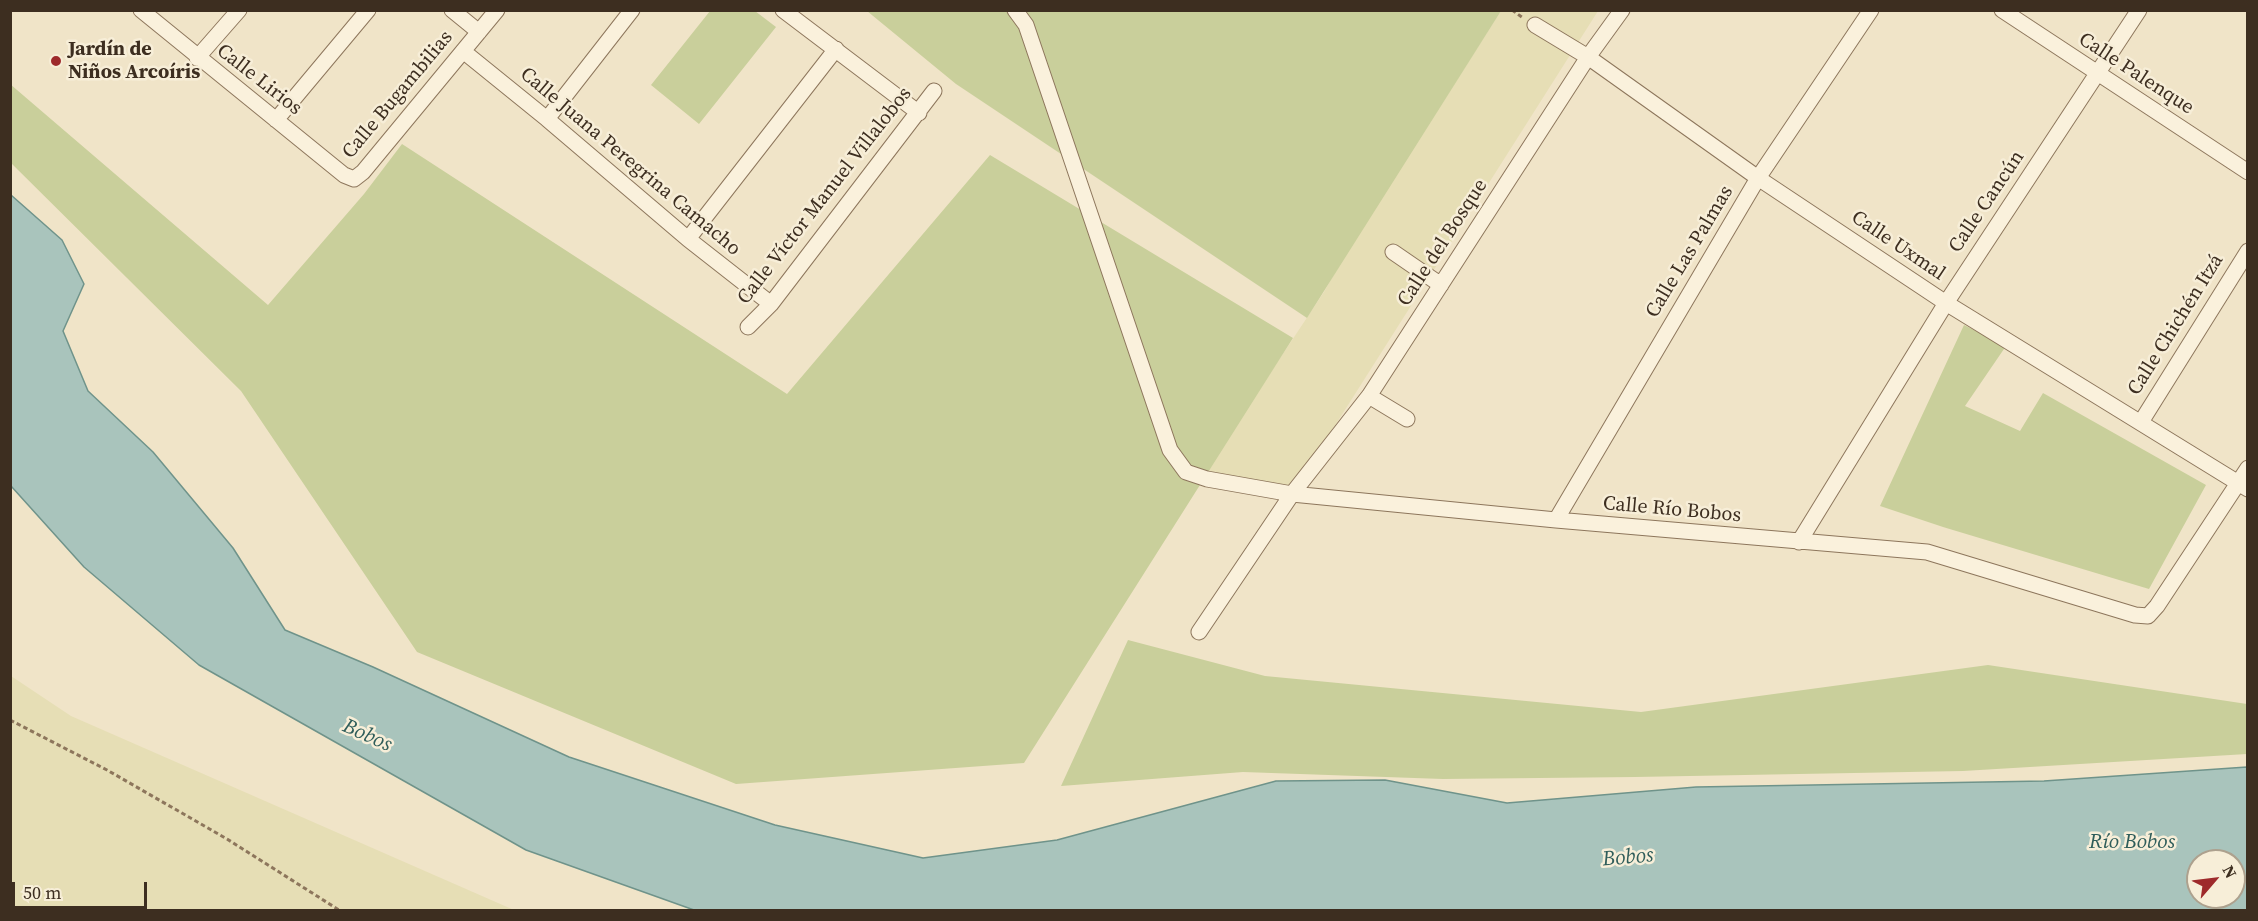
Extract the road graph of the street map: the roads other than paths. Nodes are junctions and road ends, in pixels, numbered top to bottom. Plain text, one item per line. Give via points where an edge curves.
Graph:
1 (141, 10) edge
2 (239, 10) edge
3 (368, 10) edge
4 (452, 10) edge
5 (496, 10) edge
6 (632, 10) edge
7 (783, 10) edge
8 (1015, 10) edge
9 (1622, 10) edge
10 (1871, 10) edge
11 (2002, 10) edge
12 (2139, 10) edge
13 (1534, 25) dead end
14 (479, 32) junction
15 (836, 49) junction
16 (463, 51) junction
17 (1588, 57) junction
18 (197, 58) junction
19 (2098, 75) junction
20 (934, 91) dead end
21 (919, 113) junction
22 (547, 118) junction
23 (276, 120) junction
24 (2247, 172) edge
25 (1758, 178) junction
26 (354, 179) joint
27 (688, 239) junction
28 (2247, 250) edge
29 (1393, 252) dead end
30 (1441, 285) junction
31 (1946, 303) junction
32 (771, 304) junction
33 (748, 327) dead end
34 (1369, 396) junction
35 (1407, 419) dead end
36 (2141, 422) junction
37 (2247, 468) edge
38 (2243, 485) edge
39 (1292, 494) junction
40 (1556, 520) junction
41 (1799, 542) junction
42 (1198, 632) dead end

1 - 18 street, Calle Lirios
2 - 18 street
3 - 23 street
4 - 14 street
5 - 14 street, Calle Bugambilias
6 - 22 street
7 - 15 street
8 - 39 street, Calle Río Bobos via 1026,25 1170,450 1186,472
9 - 17 street, Calle del Bosque
10 - 25 street, Calle Las Palmas
11 - 19 street, Calle Palenque
12 - 19 street, Calle Cancún
13 - 17 street, Calle Uxmal
14 - 16 street, Calle Bugambilias
15 - 21 street
15 - 27 street
16 - 22 street, Calle Juana Peregrina Camacho
16 - 26 street, Calle Bugambilias
17 - 25 street, Calle Uxmal
17 - 30 street, Calle del Bosque
18 - 23 street, Calle Lirios
19 - 24 street, Calle Palenque
19 - 31 street, Calle Cancún
20 - 21 street, Calle Víctor Manuel Villalobos
21 - 32 street, Calle Víctor Manuel Villalobos
22 - 27 street, Calle Juana Peregrina Camacho
23 - 26 street, Calle Lirios
25 - 31 street, Calle Uxmal
25 - 40 street, Calle Las Palmas
27 - 32 street, Calle Juana Peregrina Camacho
28 - 36 street, Calle Chichén Itzá
29 - 30 street
30 - 34 street, Calle del Bosque
31 - 36 street, Calle Uxmal
31 - 41 street, Calle Cancún
32 - 33 street, Calle Víctor Manuel Villalobos
34 - 35 street
34 - 39 street, Calle del Bosque
36 - 38 street, Calle Uxmal
37 - 38 street
38 - 41 street, Calle Río Bobos via 2148,616 1927,552
39 - 40 street, Calle Río Bobos
39 - 42 street, Calle del Bosque
40 - 41 street, Calle Río Bobos

